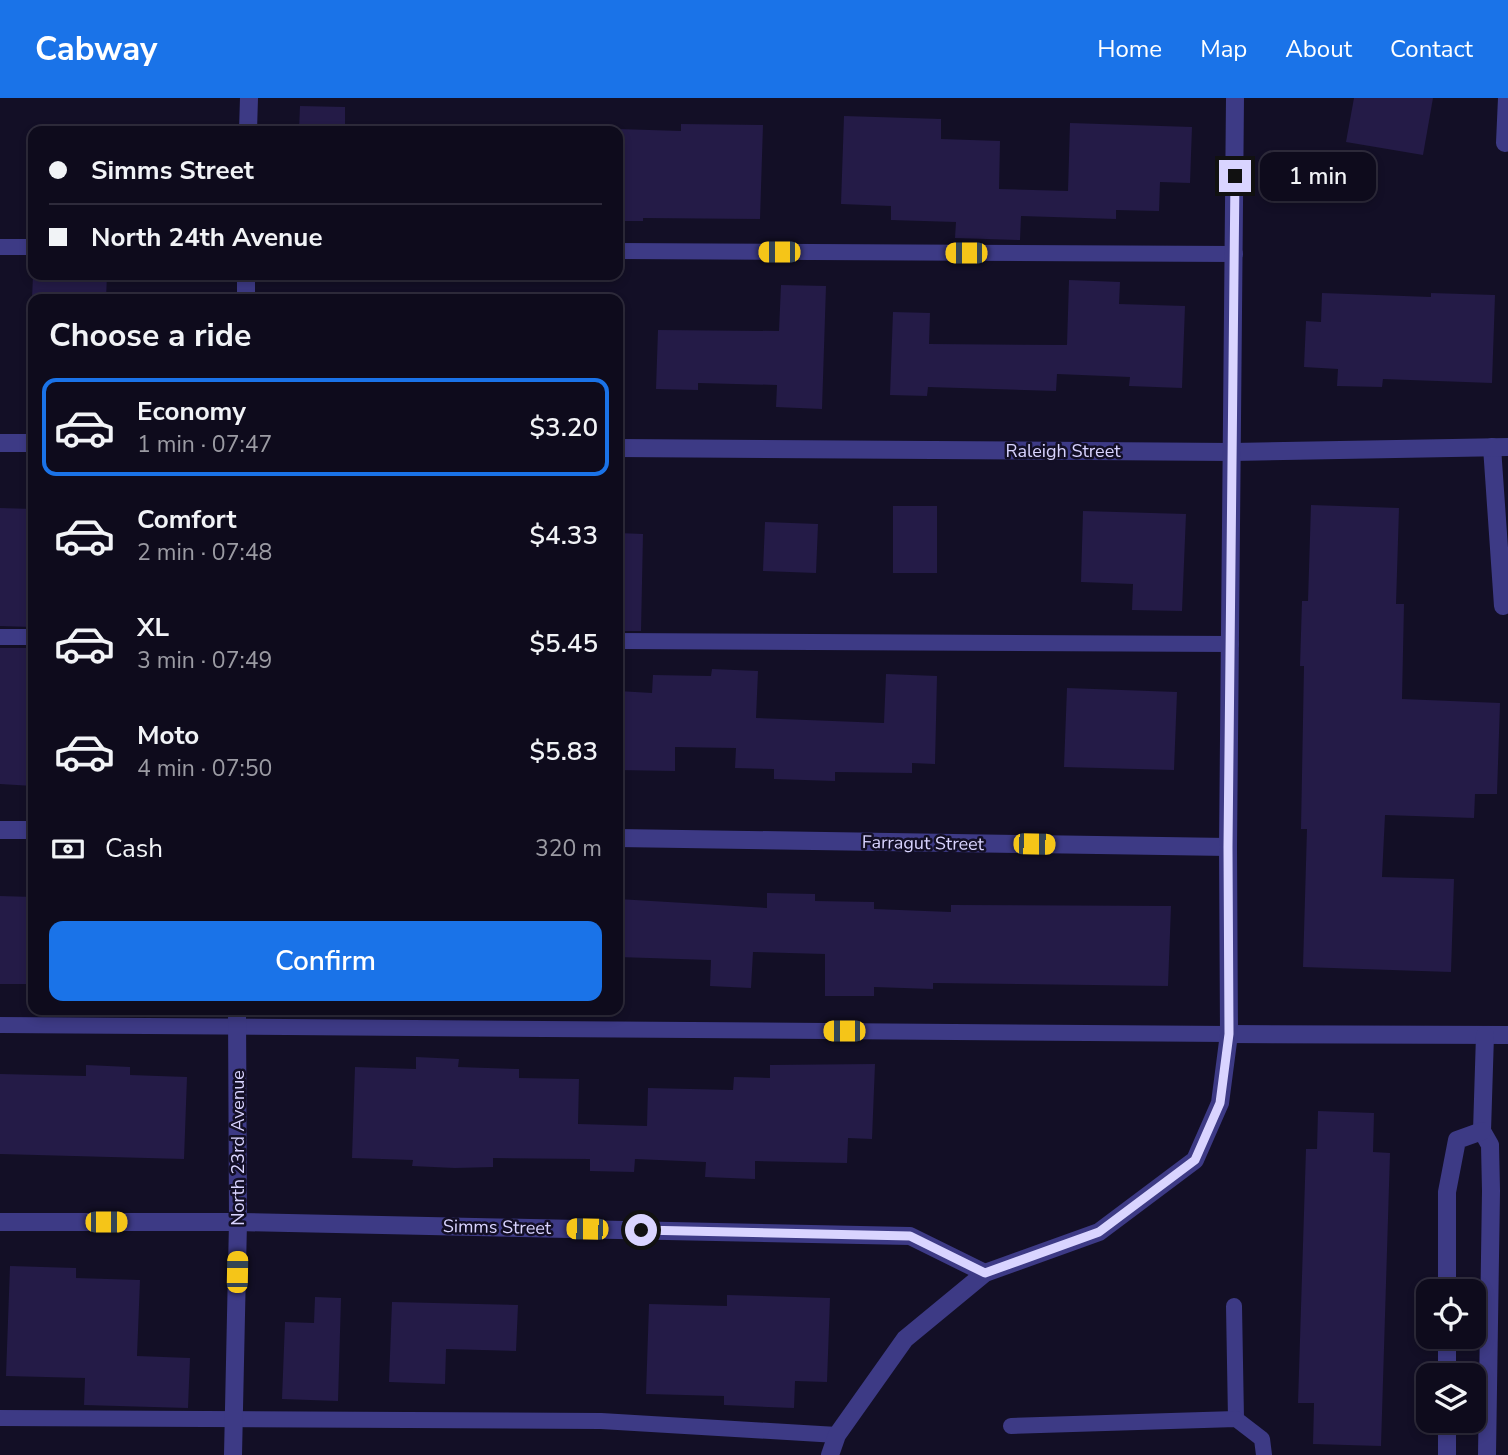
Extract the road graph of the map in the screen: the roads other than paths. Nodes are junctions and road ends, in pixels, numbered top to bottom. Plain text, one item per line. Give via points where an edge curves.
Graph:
1 (249, 98) edge
2 (1235, 98) edge
3 (1507, 98) edge
4 (248, 126) edge
5 (1505, 143) dead end
6 (0, 247) edge
7 (28, 247) edge
8 (623, 251) edge
9 (1235, 254) junction
10 (0, 443) edge
11 (28, 443) edge
12 (1500, 447) edge
13 (623, 448) edge
14 (1233, 452) junction
15 (1503, 606) dead end
16 (0, 637) edge
17 (28, 637) edge
18 (623, 641) edge
19 (1231, 644) junction
20 (0, 830) edge
21 (28, 830) edge
22 (623, 838) edge
23 (1228, 847) junction
24 (237, 1018) edge
25 (0, 1025) edge
26 (1229, 1034) junction
27 (1485, 1035) junction
28 (1508, 1035) edge
29 (1482, 1131) junction
30 (0, 1222) edge
31 (238, 1222) junction
32 (985, 1273) junction
33 (1447, 1279) edge
34 (1234, 1306) dead end
35 (0, 1418) edge
36 (234, 1419) junction
37 (1236, 1419) junction
38 (1011, 1426) dead end
39 (1447, 1433) edge
40 (837, 1434) junction
41 (233, 1455) edge
42 (830, 1455) edge
43 (1264, 1455) edge
44 (1447, 1455) edge
45 (1487, 1455) edge

1 - 4 street
2 - 9 street
3 - 5 street
6 - 7 lane
8 - 9 lane
9 - 14 street
10 - 11 street
12 - 14 street, Raleigh Street
12 - 15 street
13 - 14 street, Raleigh Street
14 - 19 street
16 - 17 lane
18 - 19 lane
19 - 23 street
20 - 21 street
22 - 23 street, Farragut Street
23 - 26 street
24 - 25 lane
24 - 26 lane
24 - 31 street, North 23rd Avenue
26 - 27 street
26 - 32 street via 1220,1103 1195,1160 1099,1232
27 - 28 street
27 - 29 street
29 - 33 street via 1457,1140 1447,1192
29 - 45 street via 1490,1145
30 - 31 street, Simms Street
31 - 32 street, Simms Street via 910,1236
31 - 36 street, North 23rd Avenue
32 - 40 street via 905,1339
34 - 37 lane
35 - 36 lane
36 - 40 lane via 601,1422
36 - 41 street, North 23rd Avenue
37 - 38 lane
37 - 43 lane via 1262,1439
39 - 44 street
40 - 42 street

